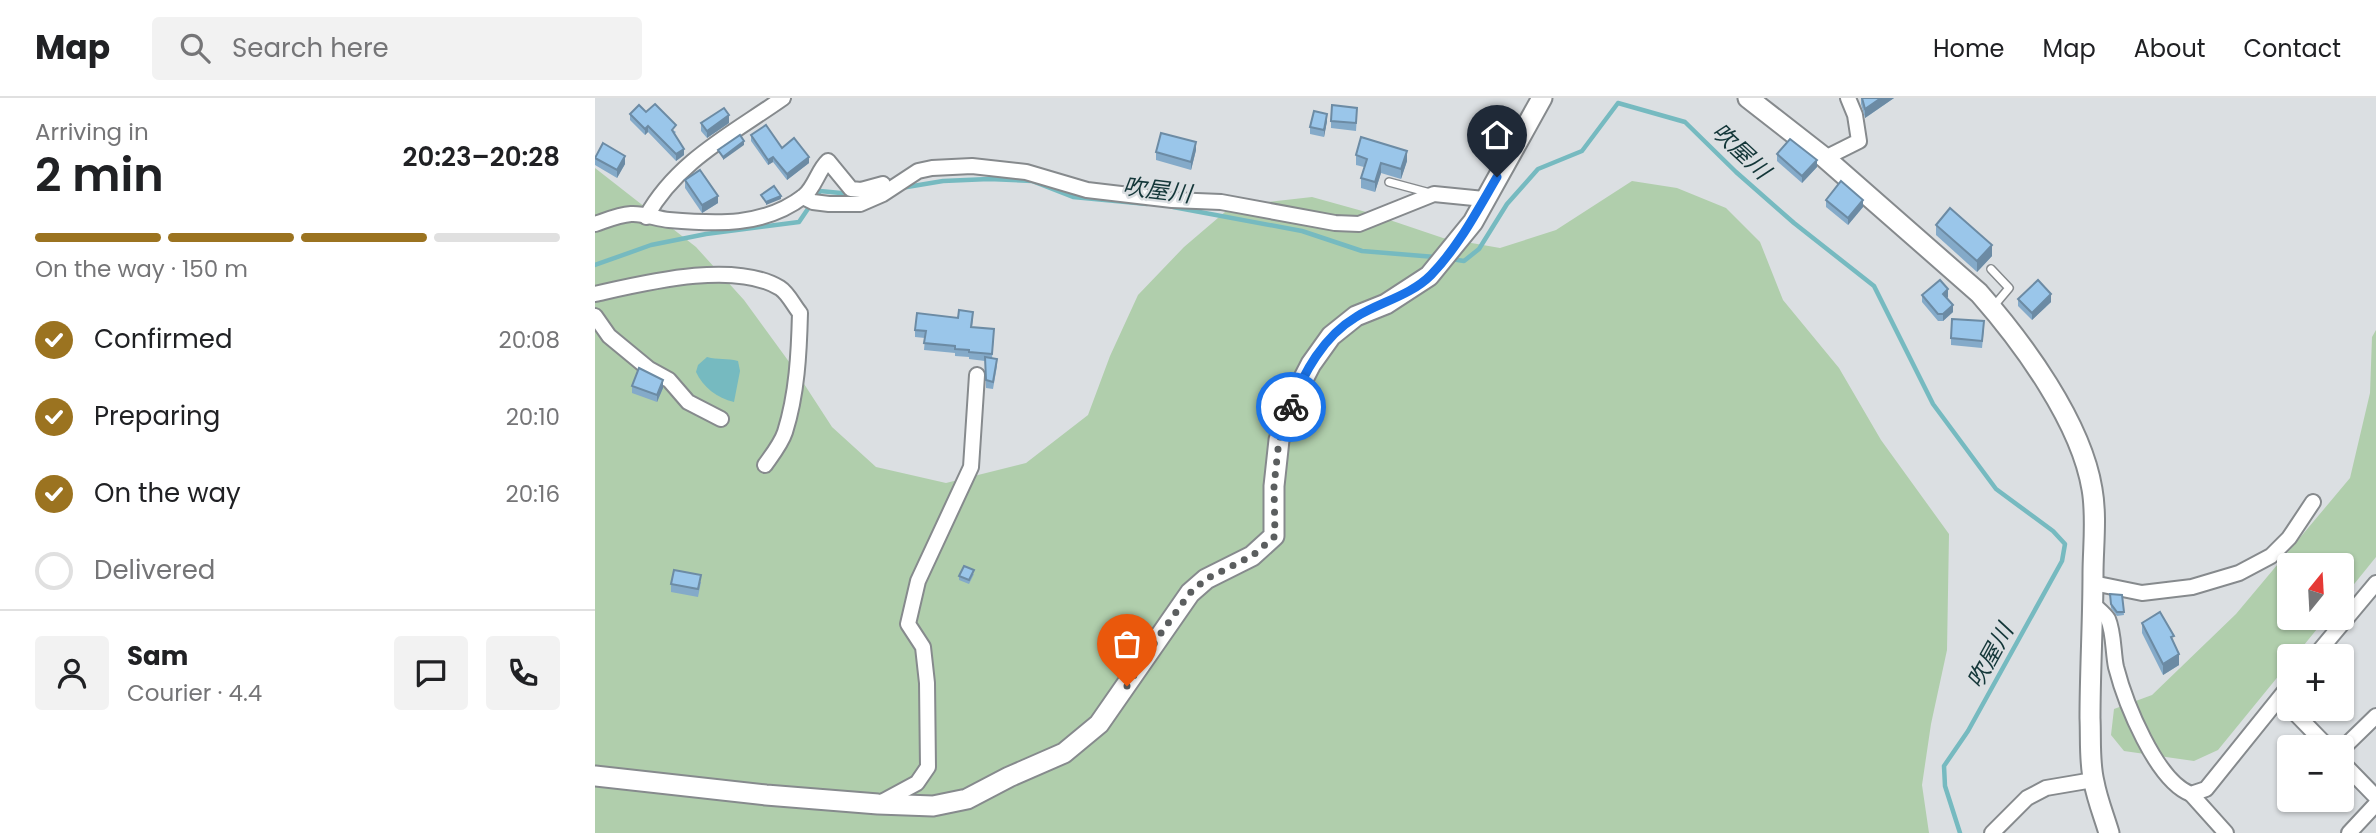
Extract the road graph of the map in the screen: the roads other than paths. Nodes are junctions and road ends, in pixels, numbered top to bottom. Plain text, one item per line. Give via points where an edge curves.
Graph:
1 (783, 98) edge
2 (1542, 98) edge
3 (1748, 98) edge
4 (1848, 98) edge
5 (1825, 159) junction
6 (1389, 182) dead end
7 (883, 184) dead end
8 (1434, 194) junction
9 (803, 197) junction
10 (1484, 199) junction
11 (646, 217) junction
12 (595, 224) edge
13 (1991, 269) dead end
14 (595, 294) edge
15 (1992, 308) junction
16 (595, 316) edge
17 (977, 375) dead end
18 (722, 419) dead end
19 (765, 465) dead end
20 (2313, 502) dead end
21 (2093, 583) junction
22 (2376, 583) edge
23 (2093, 604) junction
24 (2325, 644) edge
25 (2277, 711) edge
26 (2376, 716) edge
27 (2305, 721) edge
28 (2318, 735) edge
29 (2354, 737) edge
30 (2354, 774) edge
31 (595, 776) edge
32 (2093, 780) junction
33 (2192, 794) junction
34 (2376, 797) edge
35 (878, 804) junction
36 (2376, 804) edge
37 (1992, 833) edge
38 (2109, 833) edge
39 (2227, 833) edge
40 (2349, 833) edge

1 - 11 street via 692,160
2 - 10 street
3 - 5 street
4 - 5 street via 1859,141
5 - 15 street via 1920,239
6 - 8 lane
7 - 9 street via 851,189 828,161
8 - 9 street via 1359,224 1335,223 1221,202 1087,190 1026,172 972,166 918,171 860,204 829,204
8 - 10 street
9 - 11 street via 766,216 733,223
10 - 35 street via 1473,222 1429,276 1386,304 1356,316 1331,336 1296,393 1279,440 1275,536 1252,556 1206,579 1190,593 1099,724 1064,753 967,799 933,806
11 - 12 street via 616,216
13 - 15 lane via 2010,288
14 - 19 street via 704,275 747,276 781,289 800,313 800,341 784,435
15 - 21 street via 2044,378 2084,461 2092,489
16 - 18 street via 610,336 669,380 688,401
17 - 35 street via 971,467 918,582 908,624 923,647 928,767 917,783
20 - 21 street via 2290,538 2239,573 2192,587 2142,593
21 - 23 street
22 - 24 street
23 - 32 street
23 - 33 street via 2108,619 2117,668 2142,733 2166,775
25 - 33 street via 2206,789
26 - 29 street
27 - 28 street
30 - 34 street
31 - 35 street
32 - 37 street via 2046,788 2027,798
32 - 38 street
33 - 39 street
36 - 40 street

